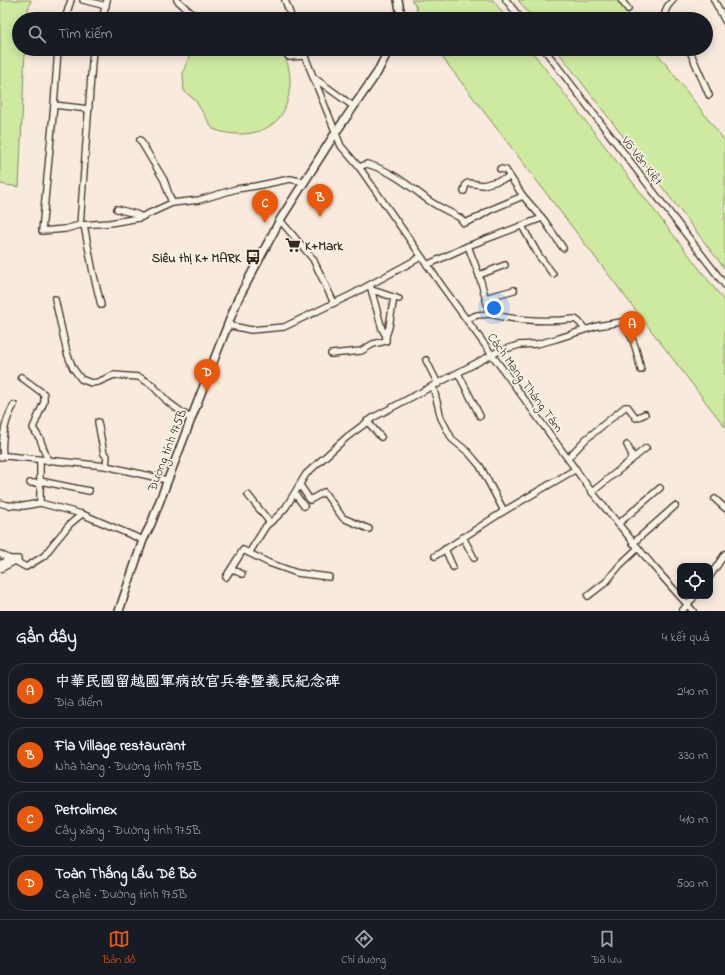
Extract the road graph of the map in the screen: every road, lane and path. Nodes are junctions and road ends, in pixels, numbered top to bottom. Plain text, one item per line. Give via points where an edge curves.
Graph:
1 (71, 0) edge
2 (83, 0) edge
3 (177, 0) edge
4 (285, 0) edge
5 (398, 0) edge
6 (506, 0) edge
7 (621, 0) edge
8 (673, 0) edge
9 (714, 0) edge
10 (106, 3) edge
11 (628, 9) dead end
12 (67, 12) edge
13 (190, 12) edge
14 (289, 12) edge
15 (400, 12) edge
16 (515, 12) edge
17 (665, 12) edge
18 (725, 21) edge
19 (58, 56) edge
20 (93, 56) edge
21 (289, 56) edge
22 (304, 56) joint
23 (386, 56) edge
24 (549, 56) edge
25 (692, 56) edge
26 (312, 76) junction
27 (709, 95) dead end
28 (54, 105) junction
29 (353, 106) junction
30 (89, 109) junction
31 (336, 132) junction
32 (140, 140) dead end
33 (359, 168) junction
34 (500, 169) dead end
35 (510, 177) junction
36 (305, 182) junction
37 (464, 191) dead end
38 (523, 196) junction
39 (172, 203) junction
40 (117, 209) dead end
41 (142, 217) junction
42 (542, 218) junction
43 (280, 220) junction
44 (82, 225) junction
45 (522, 226) junction
46 (468, 246) junction
47 (563, 248) dead end
48 (421, 257) junction
49 (427, 265) junction
50 (505, 265) dead end
51 (553, 274) dead end
52 (478, 275) junction
53 (725, 285) edge
54 (371, 287) junction
55 (514, 290) dead end
56 (485, 298) junction
57 (55, 299) dead end
58 (334, 302) junction
59 (101, 305) dead end
60 (490, 314) junction
61 (467, 319) junction
62 (227, 325) junction
63 (585, 329) junction
64 (386, 336) junction
65 (331, 354) dead end
66 (493, 354) junction
67 (426, 360) dead end
68 (641, 370) dead end
69 (458, 373) junction
70 (21, 378) dead end
71 (435, 385) junction
72 (14, 405) dead end
73 (645, 414) dead end
74 (480, 416) dead end
75 (191, 419) junction
76 (367, 421) junction
77 (98, 422) dead end
78 (381, 437) dead end
79 (627, 445) dead end
80 (646, 448) dead end
81 (1, 457) edge
82 (568, 458) junction
83 (40, 460) junction
84 (630, 460) junction
85 (48, 461) junction
86 (106, 466) junction
87 (576, 469) junction
88 (168, 480) junction
89 (40, 482) junction
90 (30, 483) dead end
91 (300, 486) junction
92 (660, 488) dead end
93 (89, 490) dead end
94 (592, 492) junction
95 (295, 494) junction
96 (248, 495) dead end
97 (715, 499) dead end
98 (0, 503) edge
99 (40, 503) junction
100 (724, 504) edge
101 (304, 506) dead end
102 (674, 506) dead end
103 (504, 511) junction
104 (82, 514) junction
105 (269, 523) junction
106 (618, 524) junction
107 (369, 529) dead end
108 (463, 537) junction
109 (143, 540) junction
110 (634, 543) junction
111 (638, 548) junction
112 (445, 550) junction
113 (249, 553) junction
114 (0, 554) edge
115 (725, 554) edge
116 (435, 556) dead end
117 (474, 558) dead end
118 (10, 559) junction
119 (0, 564) edge
120 (28, 565) junction
121 (453, 567) dead end
122 (0, 569) edge
123 (232, 569) junction
124 (713, 572) edge
125 (242, 574) dead end
126 (226, 577) dead end
127 (329, 577) dead end
128 (588, 596) dead end
129 (691, 599) edge
130 (687, 604) junction
131 (119, 611) edge
132 (682, 611) edge
133 (693, 611) edge

1 - 12 street
2 - 10 street
3 - 13 street
4 - 14 street
5 - 15 main road
6 - 16 street
7 - 11 street
8 - 17 street
9 - 18 street
19 - 28 street
20 - 30 street
21 - 22 street
22 - 26 street, Cách Mạng Tháng Tám
23 - 29 main road, Đường tỉnh 975B via 377,73
24 - 53 street, Võ Văn Kiệt
25 - 27 street
26 - 29 street
26 - 31 street, Cách Mạng Tháng Tám
28 - 30 street
28 - 44 street via 42,231
29 - 31 main road, Đường tỉnh 975B
30 - 44 street
31 - 33 street, Cách Mạng Tháng Tám via 340,146
31 - 36 main road, Đường tỉnh 975B
32 - 39 street via 164,180
33 - 38 street via 367,164 392,174 464,223
33 - 48 street, Cách Mạng Tháng Tám
34 - 35 street via 506,170
35 - 37 street via 483,185 468,183
35 - 38 street
36 - 39 street via 290,179 236,189 199,200
36 - 43 main road, Đường tỉnh 975B
38 - 42 street
39 - 41 street
40 - 41 street
41 - 44 street
42 - 45 street
42 - 47 street
43 - 58 street via 312,258
43 - 62 main road, Đường tỉnh 975B
44 - 59 street
45 - 46 street
45 - 51 street
46 - 49 street
46 - 52 street
48 - 49 street, Cách Mạng Tháng Tám
48 - 54 street
49 - 61 street, Cách Mạng Tháng Tám
50 - 52 street
52 - 56 street
54 - 58 street
54 - 64 street
54 - 64 street via 396,298
55 - 56 street
56 - 60 street
57 - 75 street via 67,353 81,379 90,383 114,375 138,377 151,384 168,402
58 - 62 street via 284,327 251,330
60 - 61 street
60 - 63 street via 538,322 575,320
61 - 66 street, Cách Mạng Tháng Tám
62 - 75 main road, Đường tỉnh 975B
63 - 66 street via 556,339 519,345
63 - 68 street via 621,322 634,341
64 - 65 street via 386,341 373,344 361,351
66 - 69 street
66 - 82 street, Cách Mạng Tháng Tám
67 - 71 street
69 - 71 street
69 - 74 street
70 - 85 street via 44,394 44,402 33,428
71 - 76 street
71 - 103 street via 441,418 452,439 477,462
72 - 81 street via 6,424
73 - 82 street via 636,418 628,407 625,407 586,439
75 - 88 main road, Đường tỉnh 975B
76 - 78 street
76 - 91 street via 310,470
77 - 86 street via 104,454 107,456
79 - 84 street via 632,455
80 - 84 street
81 - 83 street
82 - 87 street, Cách Mạng Tháng Tám
83 - 85 street
83 - 89 street
84 - 94 street
85 - 86 street
86 - 88 street
87 - 94 street, Cách Mạng Tháng Tám
87 - 103 street
88 - 109 main road, Đường tỉnh 975B
89 - 90 street
89 - 93 street
89 - 99 street
91 - 95 street
91 - 107 street via 310,500 324,492 343,518
92 - 106 street
94 - 106 street, Cách Mạng Tháng Tám
95 - 101 street
95 - 105 street via 283,512
96 - 105 street
97 - 100 street
98 - 99 street via 24,506
99 - 104 street
102 - 110 street
103 - 108 street
104 - 109 street
104 - 120 street via 70,524 44,556
105 - 113 street
106 - 110 street, Cách Mạng Tháng Tám
108 - 112 street
108 - 117 street
109 - 131 main road, Đường tỉnh 975B
110 - 111 street, Cách Mạng Tháng Tám
111 - 128 street via 606,582
111 - 130 street, Cách Mạng Tháng Tám
112 - 116 street
112 - 121 street
113 - 123 street via 243,550
113 - 127 street via 297,573
114 - 118 street
115 - 124 street
118 - 119 street
118 - 120 street via 17,559
120 - 122 street via 24,567 15,561
123 - 125 street
123 - 126 street
129 - 130 street
130 - 132 street
130 - 133 street, Cách Mạng Tháng Tám

